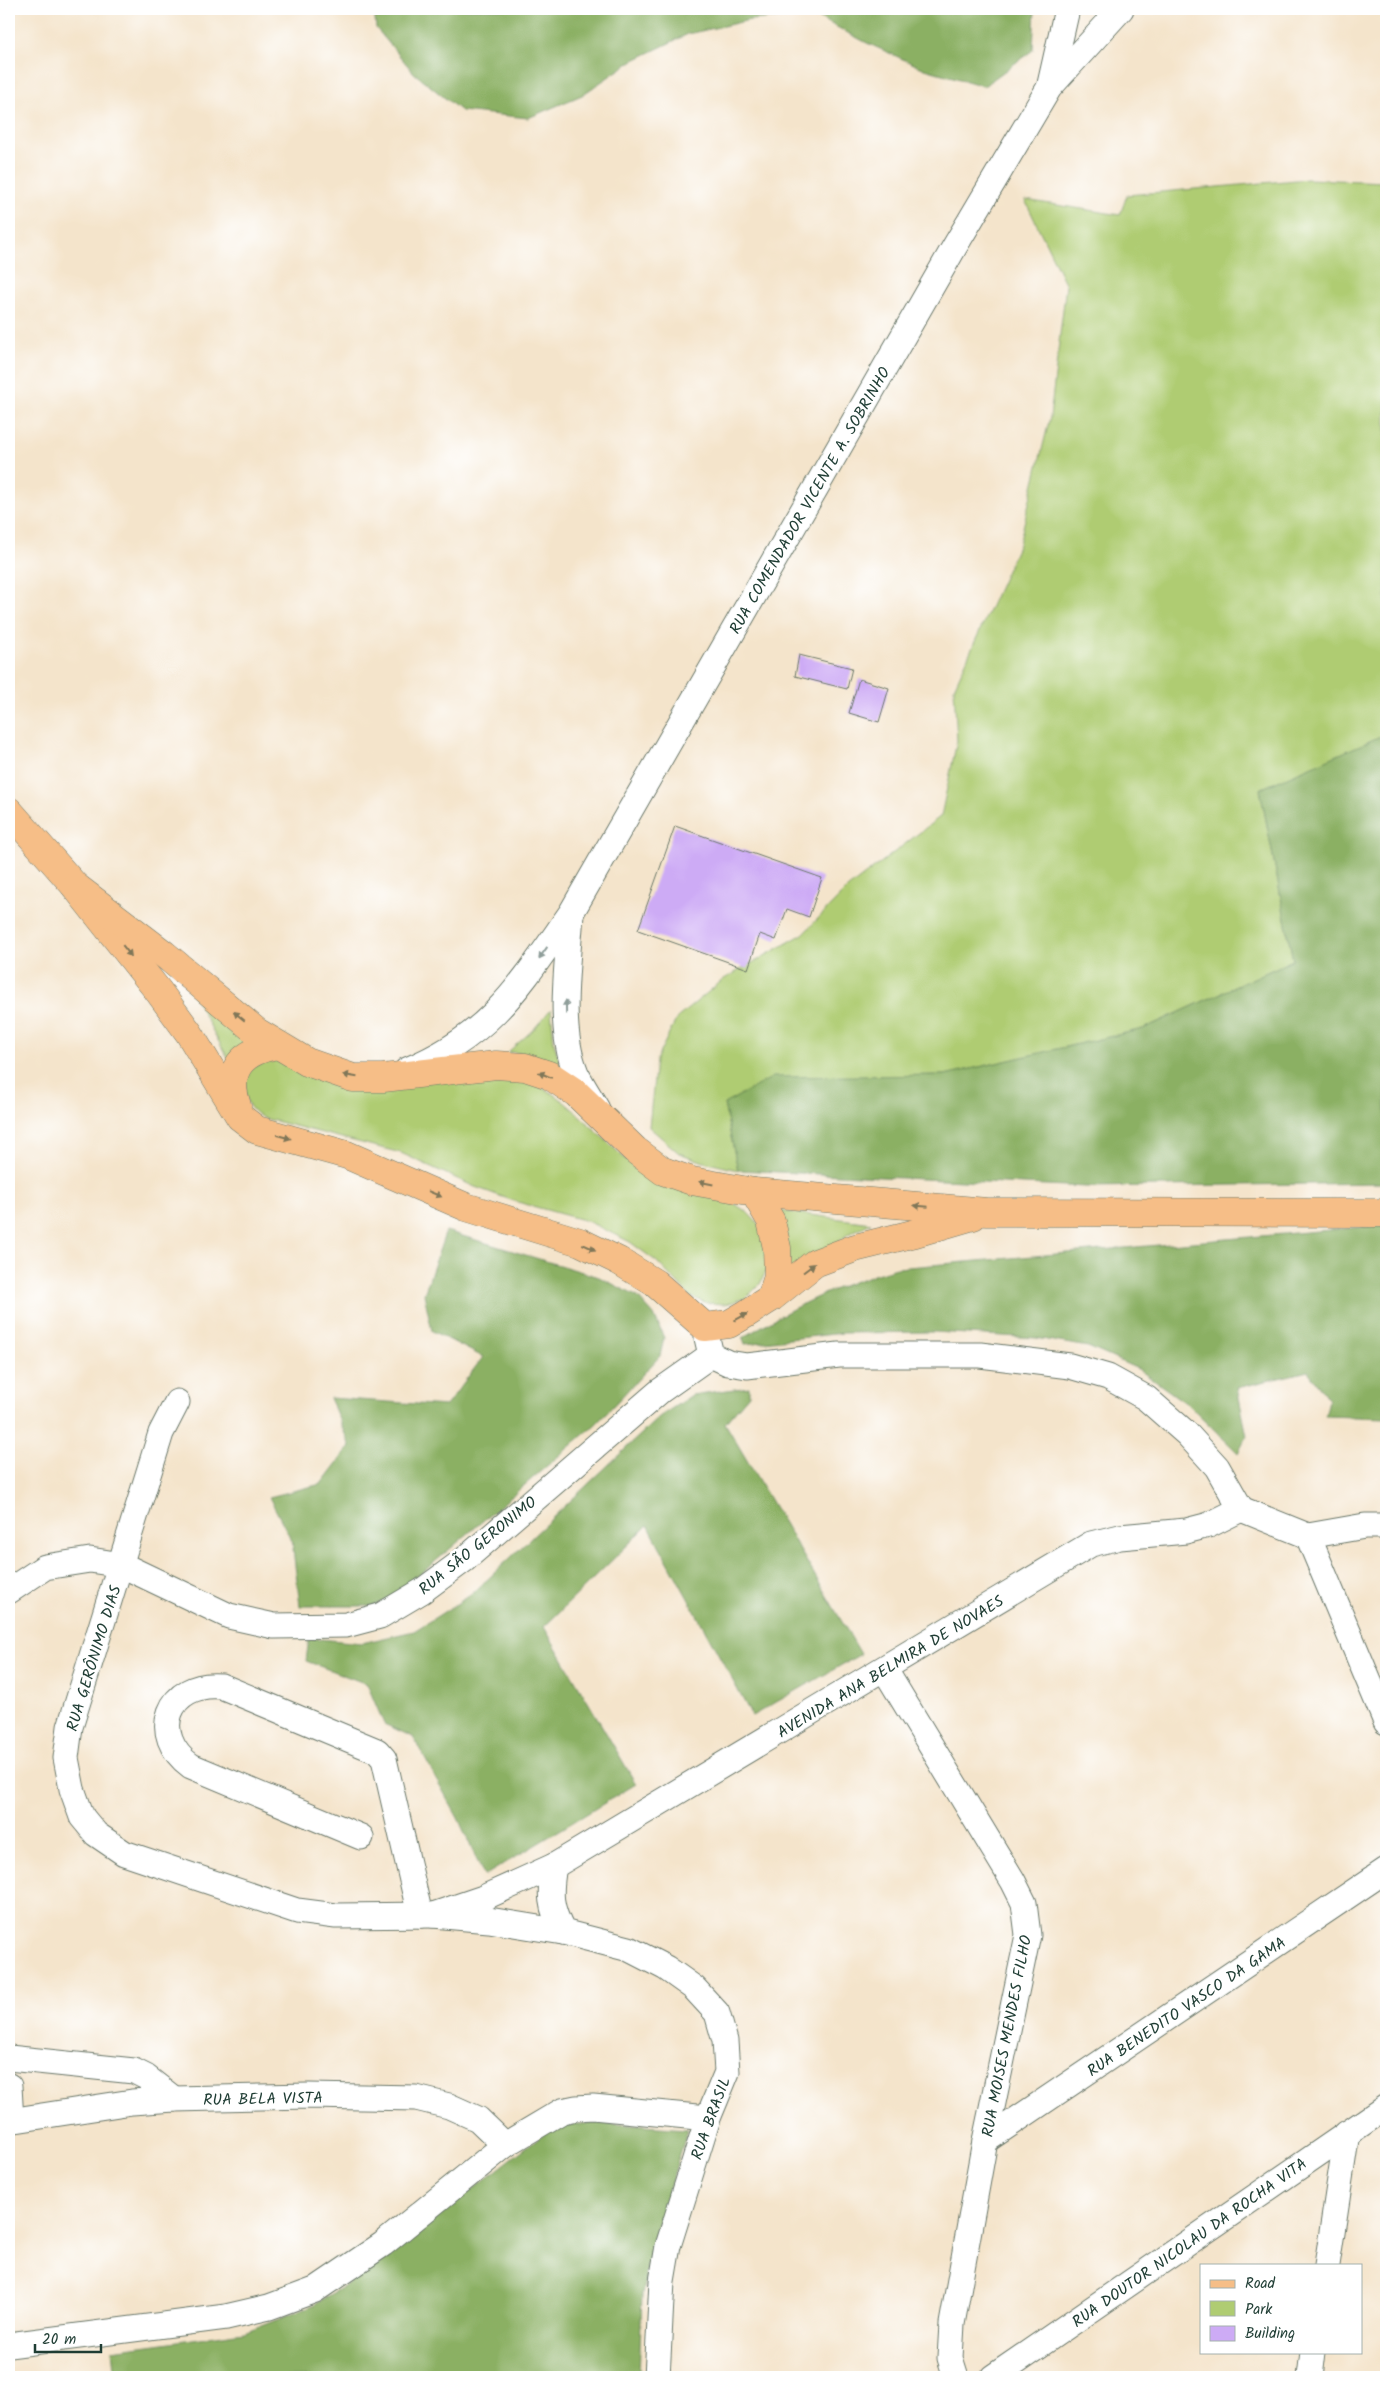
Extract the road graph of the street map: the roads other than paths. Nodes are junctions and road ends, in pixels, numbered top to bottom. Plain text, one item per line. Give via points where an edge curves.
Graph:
1 (1067, 9) edge
2 (1121, 9) edge
3 (1049, 88) junction
4 (9, 811) edge
5 (75, 886) junction
6 (571, 913) junction
7 (278, 1045) junction
8 (392, 1077) junction
9 (240, 1117) junction
10 (602, 1118) junction
11 (754, 1192) junction
12 (987, 1212) junction
13 (1386, 1213) edge
14 (771, 1298) junction
15 (705, 1327) junction
16 (711, 1355) junction
17 (177, 1402) dead end
18 (1241, 1509) junction
19 (1386, 1526) edge
20 (1308, 1536) junction
21 (122, 1565) junction
22 (9, 1591) edge
23 (885, 1670) junction
24 (1386, 1722) edge
25 (361, 1837) dead end
26 (554, 1866) junction
27 (1386, 1870) edge
28 (427, 1915) junction
29 (563, 1932) junction
30 (9, 2058) edge
31 (9, 2086) edge
32 (174, 2099) junction
33 (1386, 2107) edge
34 (708, 2118) junction
35 (10, 2121) edge
36 (1347, 2133) junction
37 (985, 2141) junction
38 (505, 2145) junction
39 (1327, 2264) edge
40 (9, 2345) edge
41 (1314, 2354) edge
42 (657, 2377) edge
43 (956, 2377) edge
44 (992, 2377) edge
45 (1310, 2377) edge

1 - 3 street
2 - 3 street
3 - 6 street, RUA COMENDADOR VICENTE A. SOBRINHO
4 - 5 main road
7 -> 5 main road via 257,1032 164,954
5 -> 9 main road via 189,1033
6 -> 8 street, RUA COMENDADOR VICENTE A. SOBRINHO via 520,985 493,1016 466,1040 437,1058
10 -> 6 street via 576,1072 568,1046 566,1005
8 -> 7 main road via 353,1078 331,1072
7 - 9 main road via 261,1048 245,1056 234,1072 232,1090
10 -> 8 main road via 576,1093 549,1076 525,1068 496,1065
9 -> 15 main road via 257,1130 347,1155 466,1207 580,1242 655,1283
11 -> 10 main road via 692,1181 663,1171 635,1150
12 -> 11 main road
11 - 14 main road via 771,1221 777,1248 778,1277
12 - 13 main road
14 -> 12 main road via 815,1263 855,1248
15 -> 14 main road via 729,1324
15 - 16 street
16 - 18 street via 728,1363 747,1366 839,1355 980,1355 1070,1366 1108,1377 1146,1398 1187,1434 1217,1467
16 - 21 street, RUA SÃO GERONIMO via 660,1391 464,1560 380,1616 346,1625 274,1626 229,1616
17 - 21 street, RUA GERÔNIMO DIAS via 161,1433
18 - 20 street
18 - 23 street, AVENIDA ANA BELMIRA DE NOVAES via 1208,1525 1186,1531 1120,1536 1091,1544
19 - 20 street via 1365,1526
20 - 24 street
21 - 22 street, RUA SÃO GERONIMO via 90,1560 45,1567
21 - 28 street, RUA GERÔNIMO DIAS via 70,1727 66,1758 82,1817 96,1834 124,1852 298,1911 336,1916
23 - 26 street, AVENIDA ANA BELMIRA DE NOVAES
23 - 37 street, RUA MOISES MENDES FILHO via 1024,1903 1028,1935
25 - 28 street via 190,1766 171,1747 167,1733 173,1706 194,1688 221,1686 377,1751 384,1759
26 - 28 street, AVENIDA ANA BELMIRA DE NOVAES via 483,1898
26 - 29 street via 550,1900
27 - 37 street, RUA BENEDITO VASCO DA GAMA
28 - 29 street, RUA BRASIL via 489,1920
29 - 34 street, RUA BRASIL via 629,1949 666,1968 694,1988 717,2013 725,2041 727,2072
30 - 32 street via 134,2071
31 - 35 street
32 - 35 street, RUA BELA VISTA via 132,2102
32 - 38 street, RUA BELA VISTA via 416,2098 450,2106 478,2119
33 - 36 street, RUA DOUTOR NICOLAU DA ROCHA VITA
34 - 38 street via 576,2108 562,2112
34 - 42 street, RUA BRASIL via 668,2246 662,2281
36 - 39 street
36 - 44 street, RUA DOUTOR NICOLAU DA ROCHA VITA
37 - 43 street, RUA MOISES MENDES FILHO via 952,2324 950,2358
38 - 40 street via 383,2244 315,2290 226,2317
41 - 45 street

